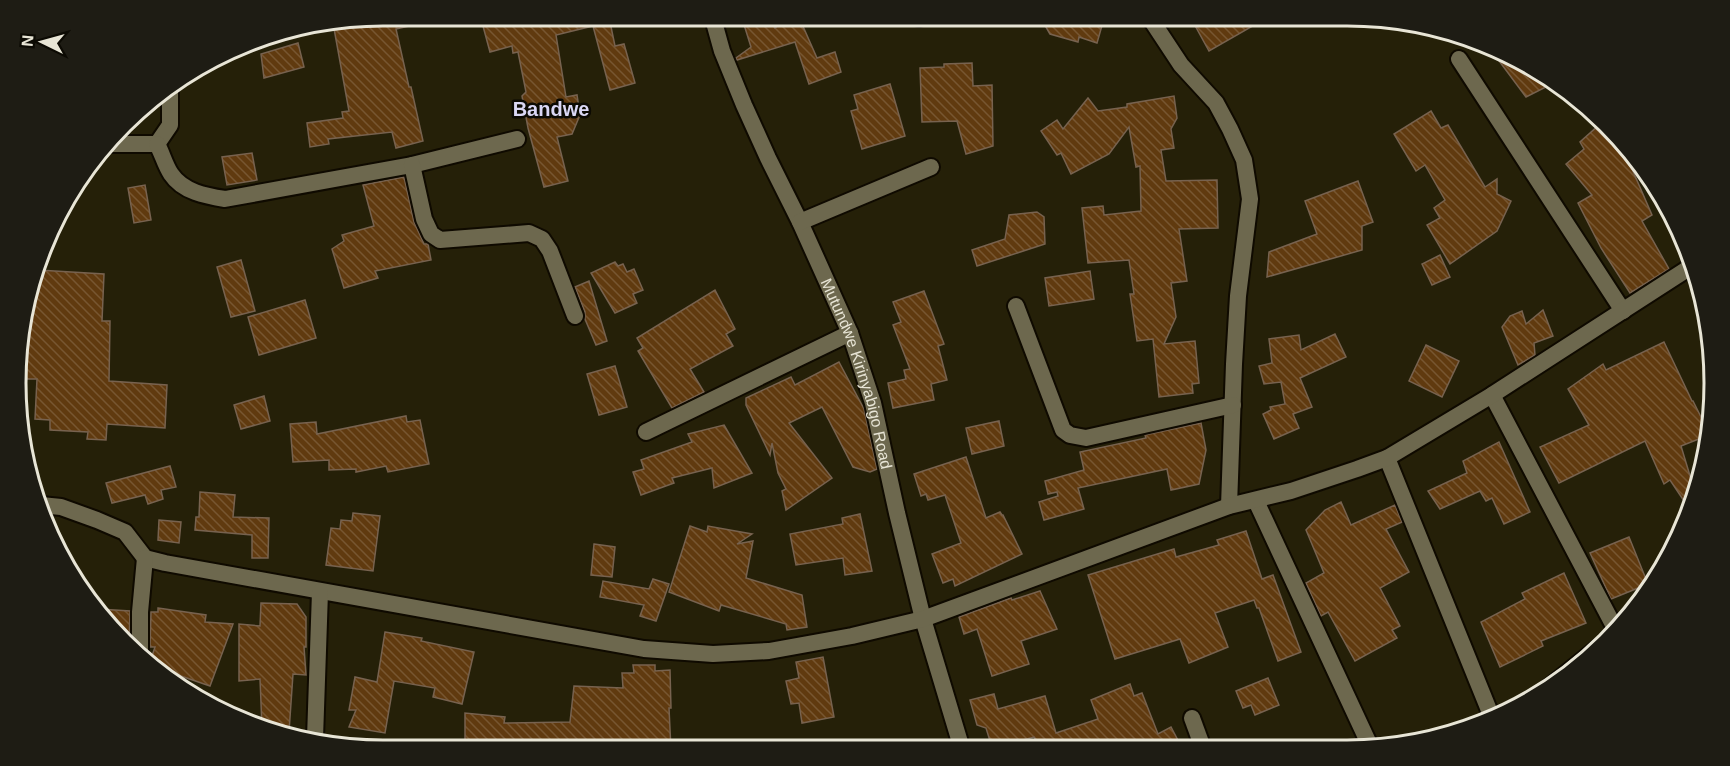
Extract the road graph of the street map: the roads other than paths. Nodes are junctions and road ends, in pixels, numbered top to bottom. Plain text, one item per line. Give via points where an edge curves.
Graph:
1 (715, 26) edge
2 (1155, 26) edge
3 (1459, 59) dead end
4 (170, 96) edge
5 (517, 140) dead end
6 (117, 144) edge
7 (157, 144) junction
8 (412, 165) junction
9 (931, 167) dead end
10 (800, 222) junction
11 (1686, 270) edge
12 (1016, 306) dead end
13 (1623, 311) junction
14 (575, 316) dead end
15 (850, 333) junction
16 (1492, 395) junction
17 (1233, 405) junction
18 (646, 432) dead end
19 (1387, 458) junction
20 (1256, 501) junction
21 (47, 506) edge
22 (1229, 506) junction
23 (145, 558) junction
24 (320, 592) junction
25 (923, 619) junction
26 (1612, 623) edge
27 (140, 645) edge
28 (1489, 711) edge
29 (1192, 718) dead end
30 (315, 734) edge
31 (959, 740) edge
32 (1200, 740) edge
33 (1367, 740) edge

1 - 10 street, Mutundwe Kirinyabigo Road via 744,105
2 - 17 street via 1181,65 1216,103 1244,160 1250,199
3 - 13 street
4 - 7 street via 170,125
5 - 8 street
6 - 7 street
7 - 8 street via 172,175 186,189 225,199
8 - 14 street via 431,234 440,240 529,233 542,239 550,250
9 - 10 street
10 - 15 street, Mutundwe Kirinyabigo Road
11 - 13 street
12 - 17 street via 1063,430 1070,435 1086,438
13 - 16 street
15 - 18 street
15 - 25 street, Mutundwe Kirinyabigo Road via 873,403
16 - 19 street
16 - 26 street
17 - 22 street
19 - 20 street
19 - 28 street
20 - 22 street
20 - 33 street
21 - 23 street via 61,507 125,532
22 - 25 street
23 - 24 street
23 - 27 street
24 - 25 street via 633,648 713,654 769,651
24 - 30 street
25 - 31 street, Mutundwe Kirinyabigo Road
29 - 32 street

